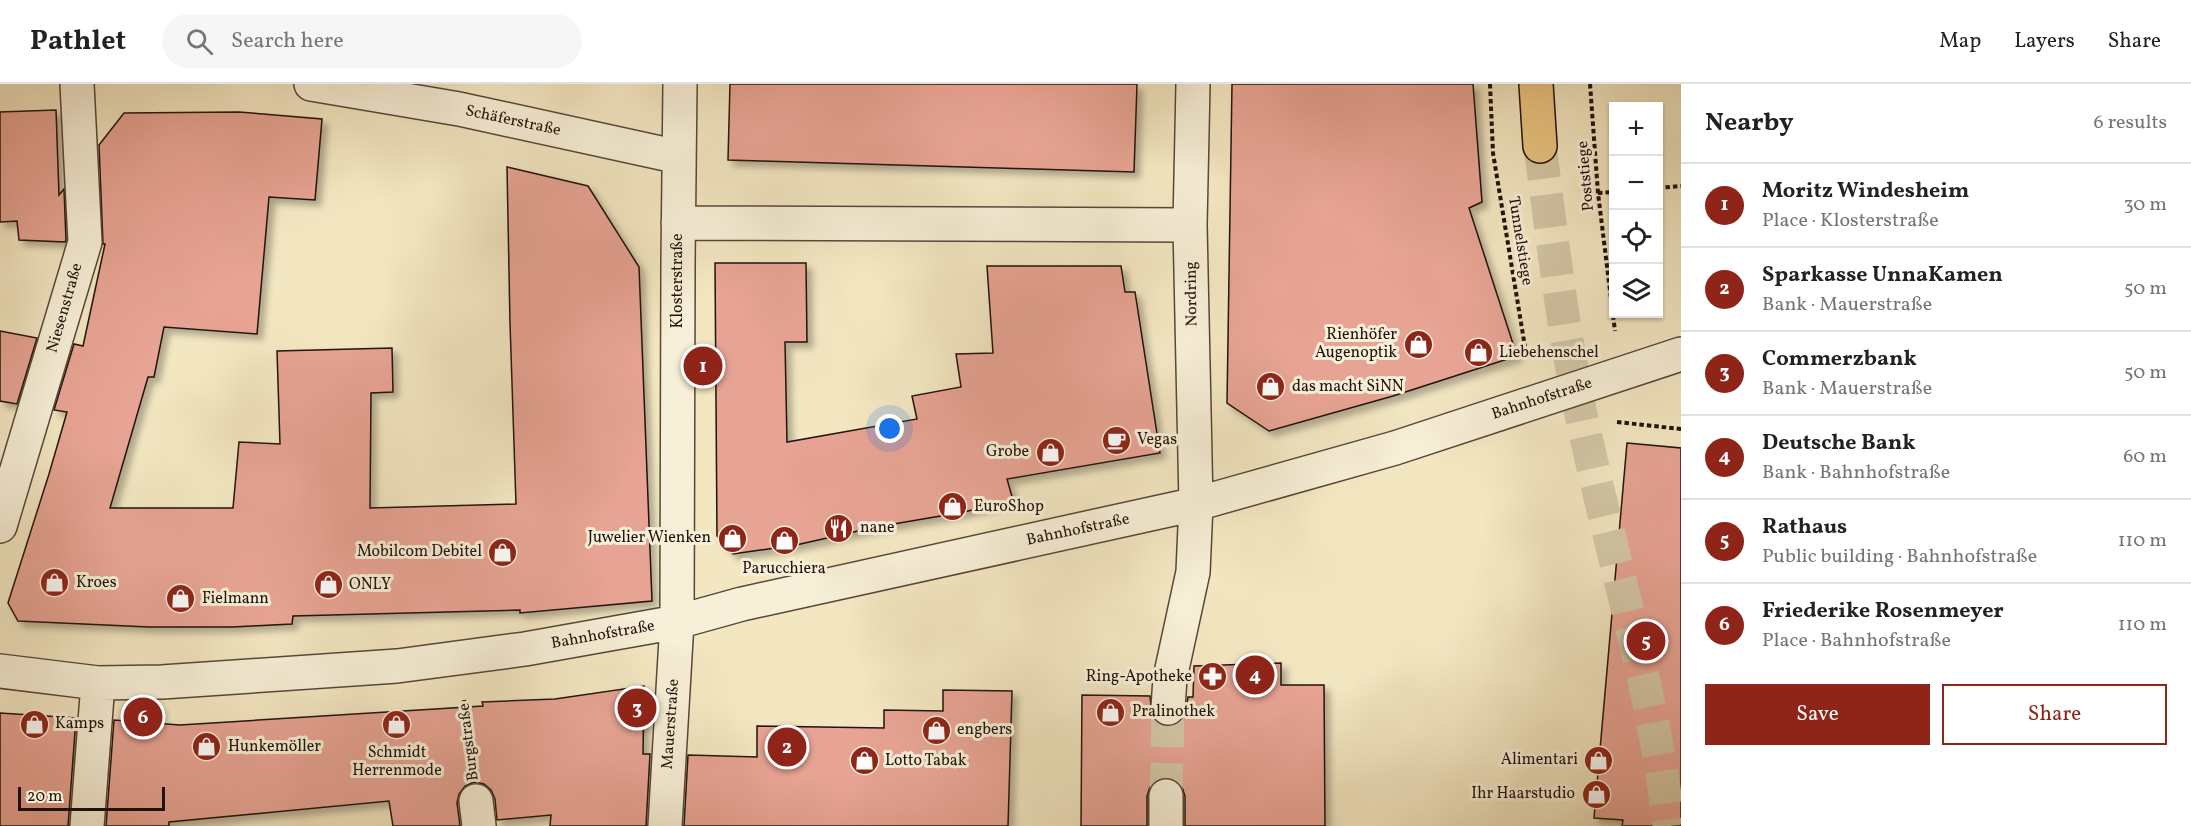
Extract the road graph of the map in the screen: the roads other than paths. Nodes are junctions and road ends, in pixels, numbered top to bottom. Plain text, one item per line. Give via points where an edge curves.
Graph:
1 (77, 84) edge
2 (311, 84) edge
3 (680, 84) edge
4 (1193, 84) edge
5 (1536, 84) edge
6 (1540, 146) tunnel mouth
7 (679, 157) junction
8 (678, 223) junction
9 (1190, 225) junction
10 (1681, 354) edge
11 (1196, 504) junction
12 (0, 526) edge
13 (677, 622) junction
14 (0, 671) edge
15 (98, 683) junction
16 (1168, 708) tunnel mouth
17 (87, 826) edge
18 (665, 826) edge

1 - 12 street, Niesenstraße via 85,242
2 - 7 street, Schäferstraße via 459,109
3 - 7 street, Klosterstraße
4 - 9 street, Nordring
5 - 6 main road
7 - 8 street, Klosterstraße
8 - 9 street
8 - 13 street, Klosterstraße
9 - 11 street, Nordring
10 - 11 street, Bahnhofstraße via 1395,448
11 - 13 street, Bahnhofstraße via 742,604
11 - 16 street via 1193,572 1170,678
13 - 15 street, Bahnhofstraße via 525,649 385,667
13 - 18 street, Mauerstraße
14 - 15 street, Bahnhofstraße
15 - 17 street

